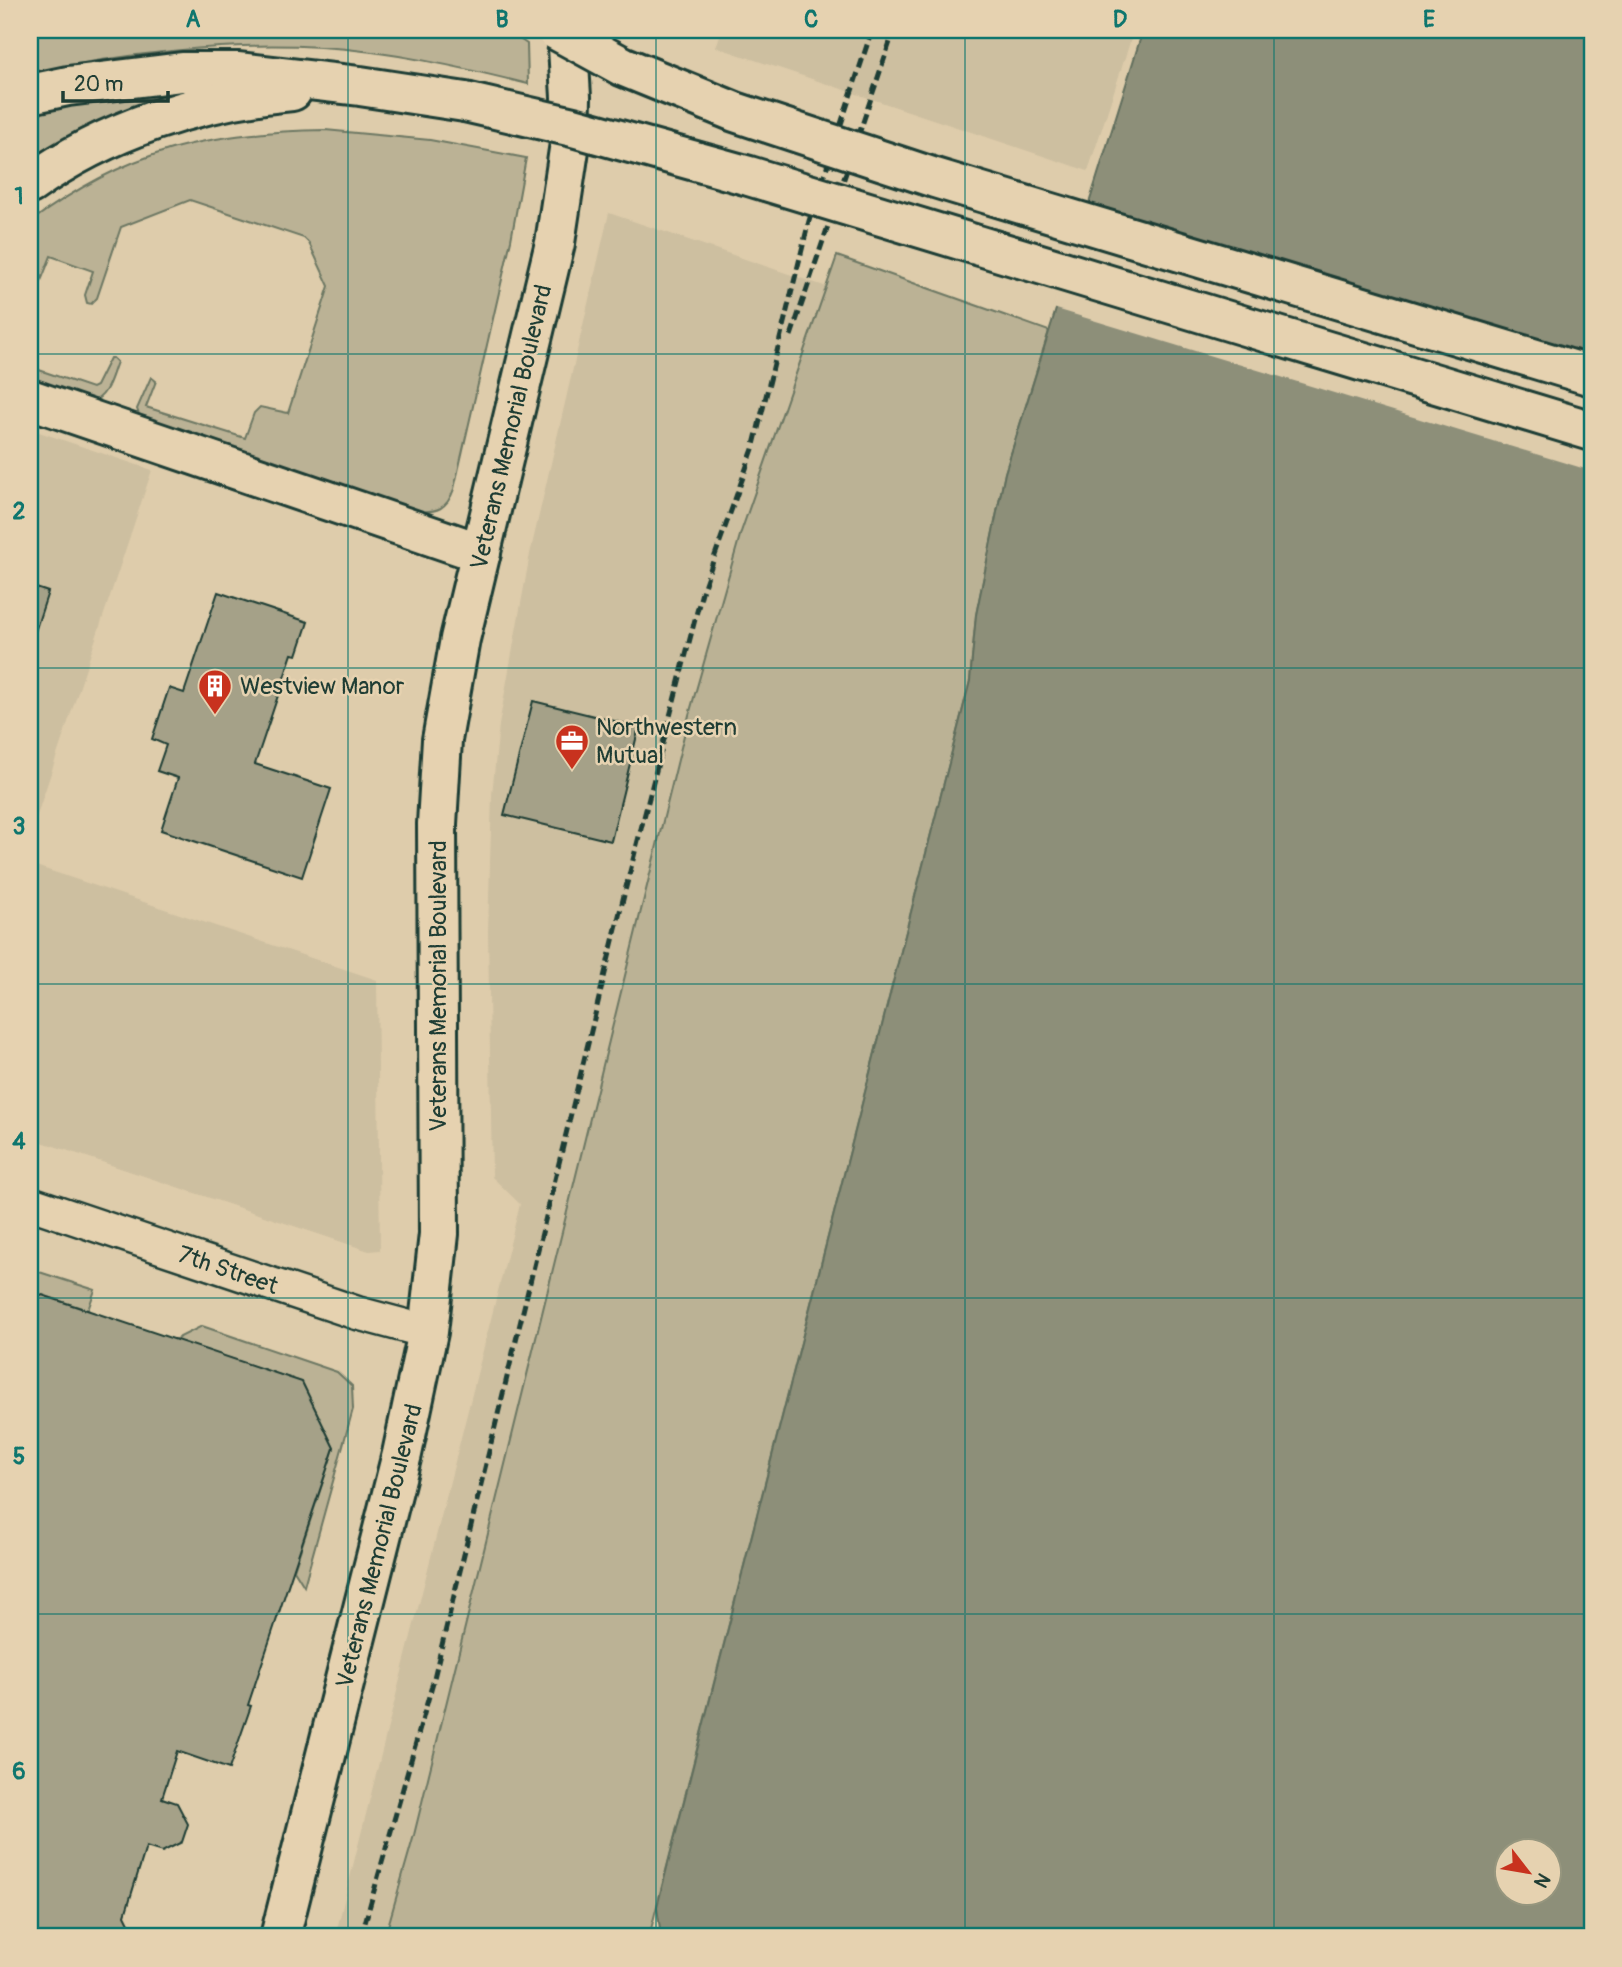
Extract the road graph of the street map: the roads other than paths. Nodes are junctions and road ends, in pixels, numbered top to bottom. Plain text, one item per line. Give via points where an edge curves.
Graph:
1 (556, 30) edge
2 (567, 30) edge
3 (360, 86) junction
4 (30, 94) edge
5 (30, 184) edge
6 (1592, 376) edge
7 (30, 400) edge
8 (1592, 430) edge
9 (481, 553) junction
10 (30, 1203) edge
11 (428, 1332) junction
12 (280, 1937) edge

1 - 6 main road, bridge via 622,66 747,116 935,178
2 - 9 main road, Veterans Memorial Boulevard via 570,143 555,243
3 - 4 main road via 239,72 182,72
3 - 5 main road via 287,91 168,116 99,143
3 - 8 main road, bridge via 466,102 749,176
7 - 9 main road
9 - 11 main road, Veterans Memorial Boulevard via 450,681 439,769 439,1221
10 - 11 street, 7th Street via 357,1313
11 - 12 main road, Veterans Memorial Boulevard via 402,1454

